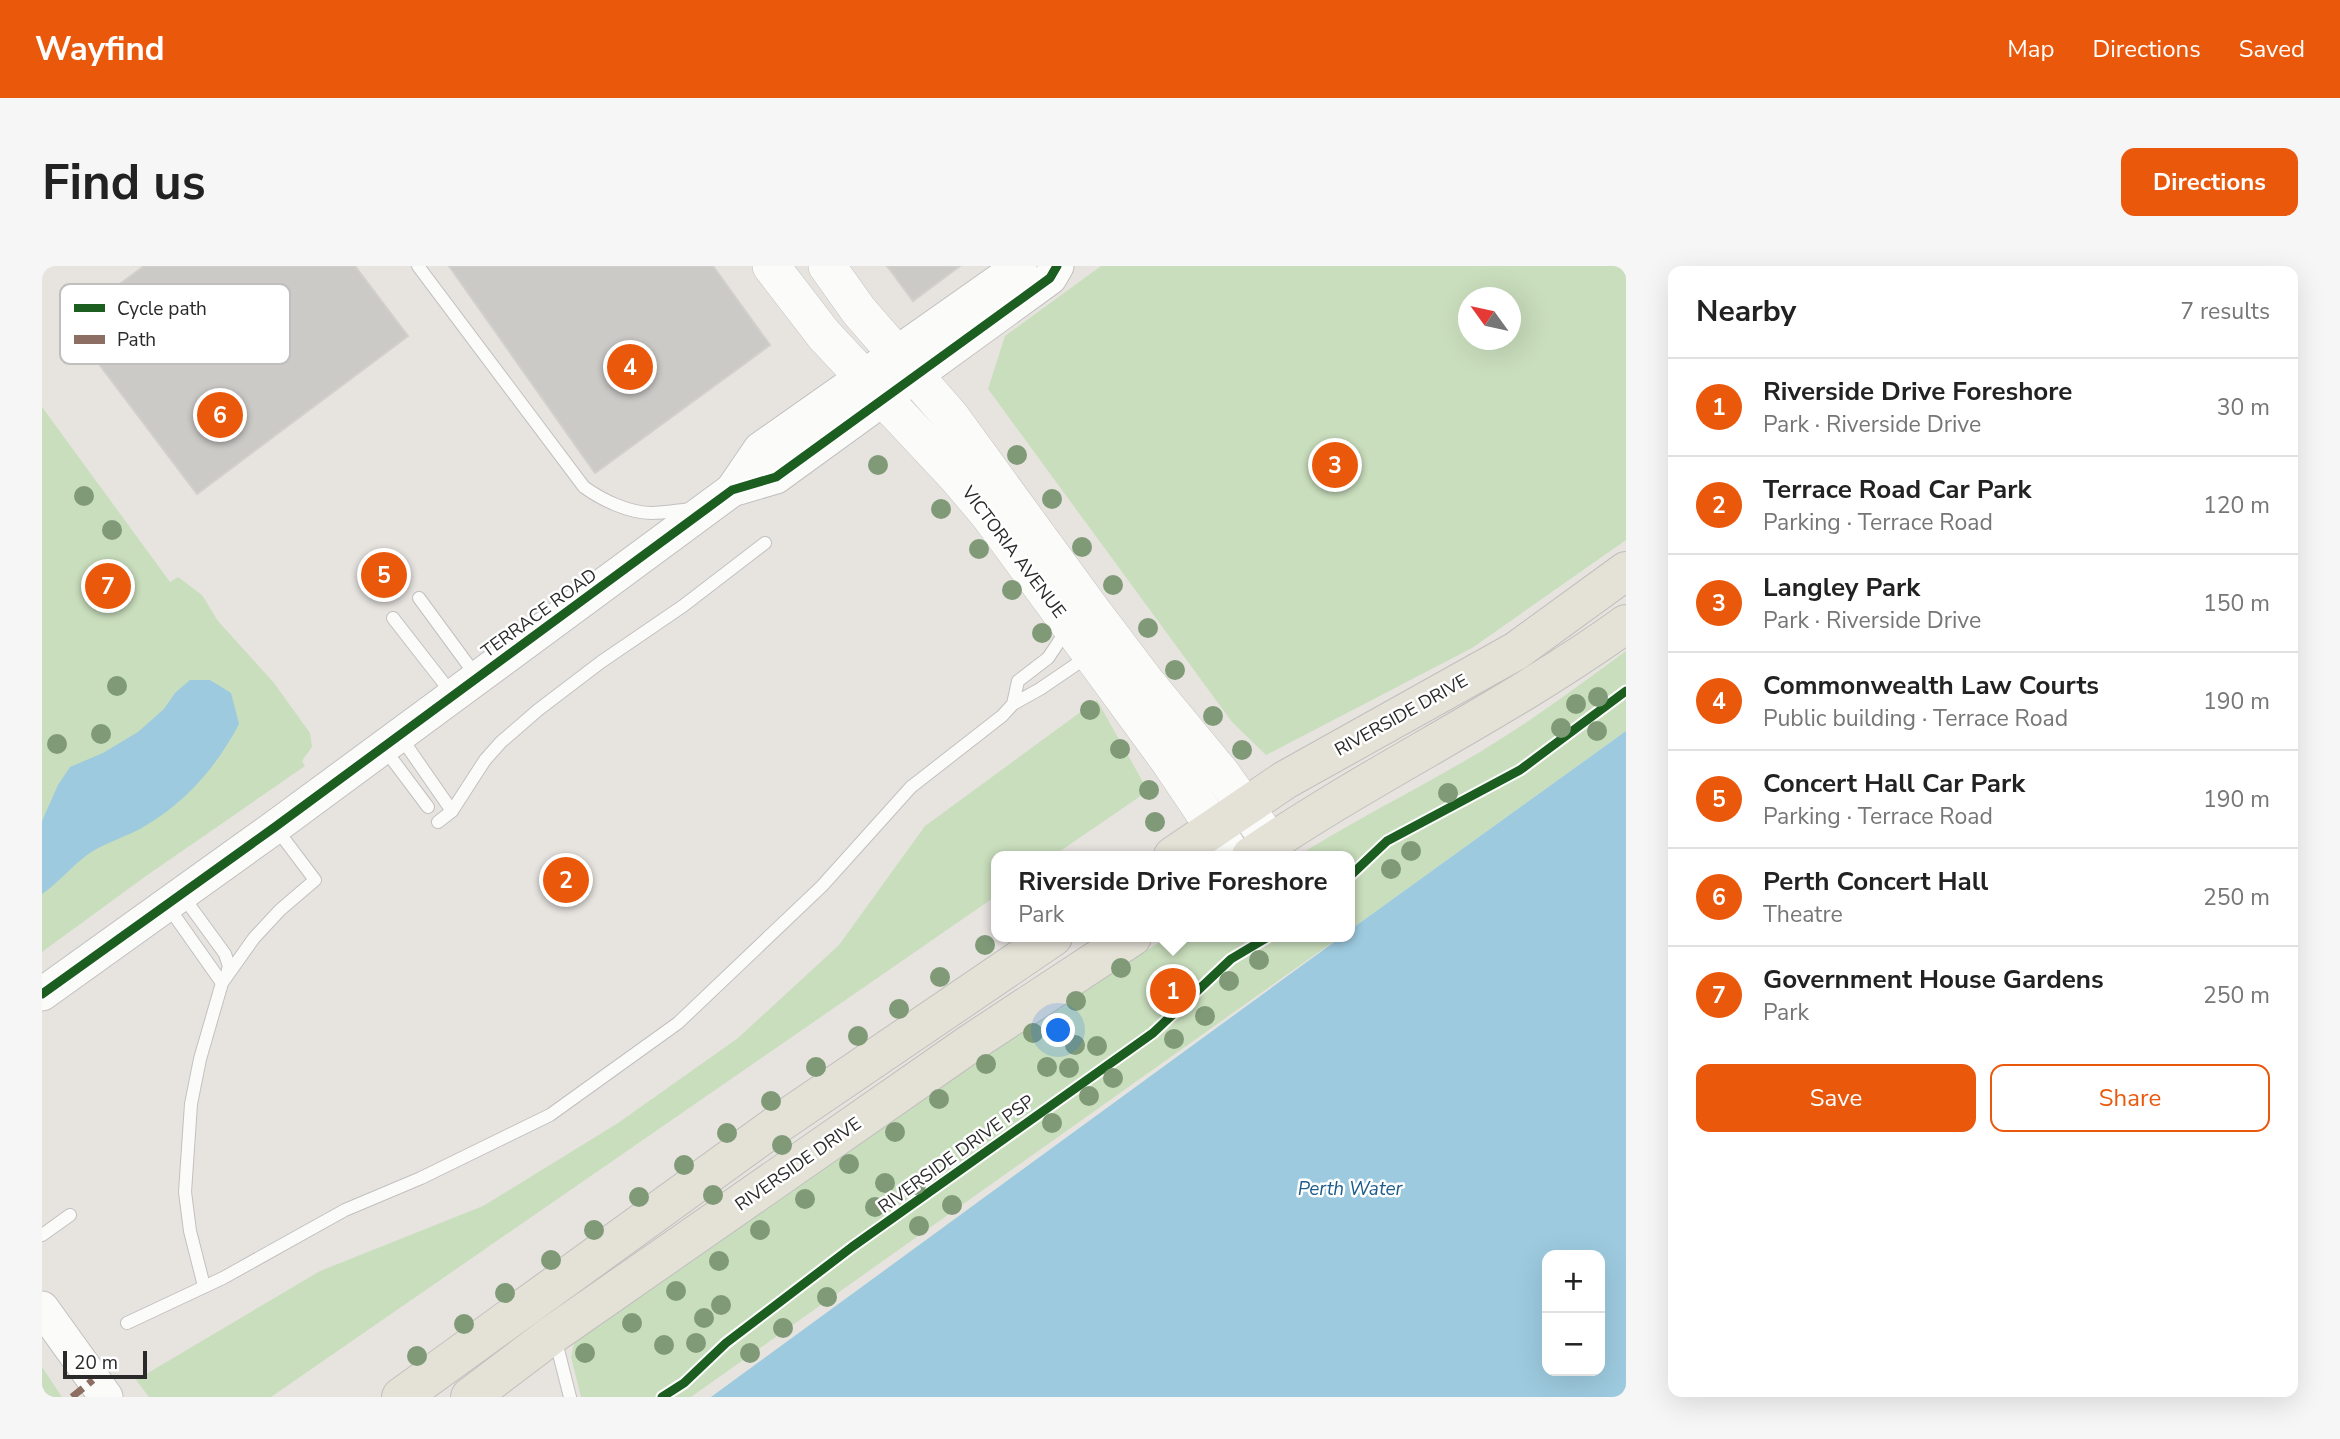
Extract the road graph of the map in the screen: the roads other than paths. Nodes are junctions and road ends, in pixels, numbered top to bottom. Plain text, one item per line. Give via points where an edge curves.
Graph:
1 (418, 266) edge
2 (771, 266) edge
3 (827, 266) edge
4 (1020, 266) edge
5 (1057, 266) edge
6 (906, 364) junction
7 (873, 387) junction
8 (721, 498) junction
9 (765, 543) dead end
10 (1626, 571) edge
11 (419, 598) dead end
12 (1055, 606) junction
13 (393, 618) dead end
14 (1626, 624) edge
15 (1091, 655) junction
16 (465, 687) junction
17 (1013, 704) junction
18 (391, 741) junction
19 (428, 807) dead end
20 (1245, 807) junction
21 (452, 811) junction
22 (438, 822) dead end
23 (275, 827) junction
24 (1224, 842) edge
25 (1261, 850) edge
26 (1191, 851) edge
27 (174, 899) junction
28 (1046, 942) edge
29 (1124, 942) edge
30 (224, 980) junction
31 (42, 994) edge
32 (70, 1215) dead end
33 (42, 1235) edge
34 (204, 1286) junction
35 (42, 1308) edge
36 (127, 1323) dead end
37 (554, 1334) junction
38 (106, 1397) edge
39 (401, 1397) edge
40 (470, 1397) edge
41 (570, 1397) edge

1 - 8 lane via 584,487 598,498 652,513
2 - 7 main road, VICTORIA AVENUE via 824,335
3 - 6 main road, VICTORIA AVENUE
4 - 6 street, TERRACE ROAD
5 - 6 street, TERRACE ROAD via 1050,278
6 - 7 street, TERRACE ROAD
6 - 20 main road, VICTORIA AVENUE via 980,454 1090,608
7 - 8 street, TERRACE ROAD via 776,477
7 - 12 main road, VICTORIA AVENUE via 989,515
8 - 16 street, TERRACE ROAD
9 - 21 lane via 538,710 485,760
10 - 20 main road, RIVERSIDE DRIVE via 1516,651
11 - 16 lane
12 - 15 main road, VICTORIA AVENUE
12 - 17 lane via 1062,637 1048,658 1018,681
13 - 16 lane
14 - 25 main road
15 - 17 lane
15 - 24 main road, VICTORIA AVENUE
16 - 18 street, TERRACE ROAD
17 - 34 lane via 911,787 822,886 678,1023 550,1115 345,1210
18 - 19 lane
18 - 21 lane
18 - 23 street, TERRACE ROAD
20 - 24 main road, RIVERSIDE DRIVE
20 - 25 main road, VICTORIA AVENUE
21 - 22 lane
23 - 27 street, TERRACE ROAD
23 - 30 lane via 315,880 254,938
24 - 26 main road, RIVERSIDE DRIVE
27 - 30 lane
27 - 30 lane via 225,954 229,966
27 - 31 street, TERRACE ROAD
28 - 39 main road via 779,1124
29 - 37 main road, RIVERSIDE DRIVE via 971,1043
30 - 34 lane via 200,1059 187,1152 185,1192
32 - 33 lane
34 - 36 lane
35 - 38 street
37 - 40 main road, RIVERSIDE DRIVE
37 - 41 lane

